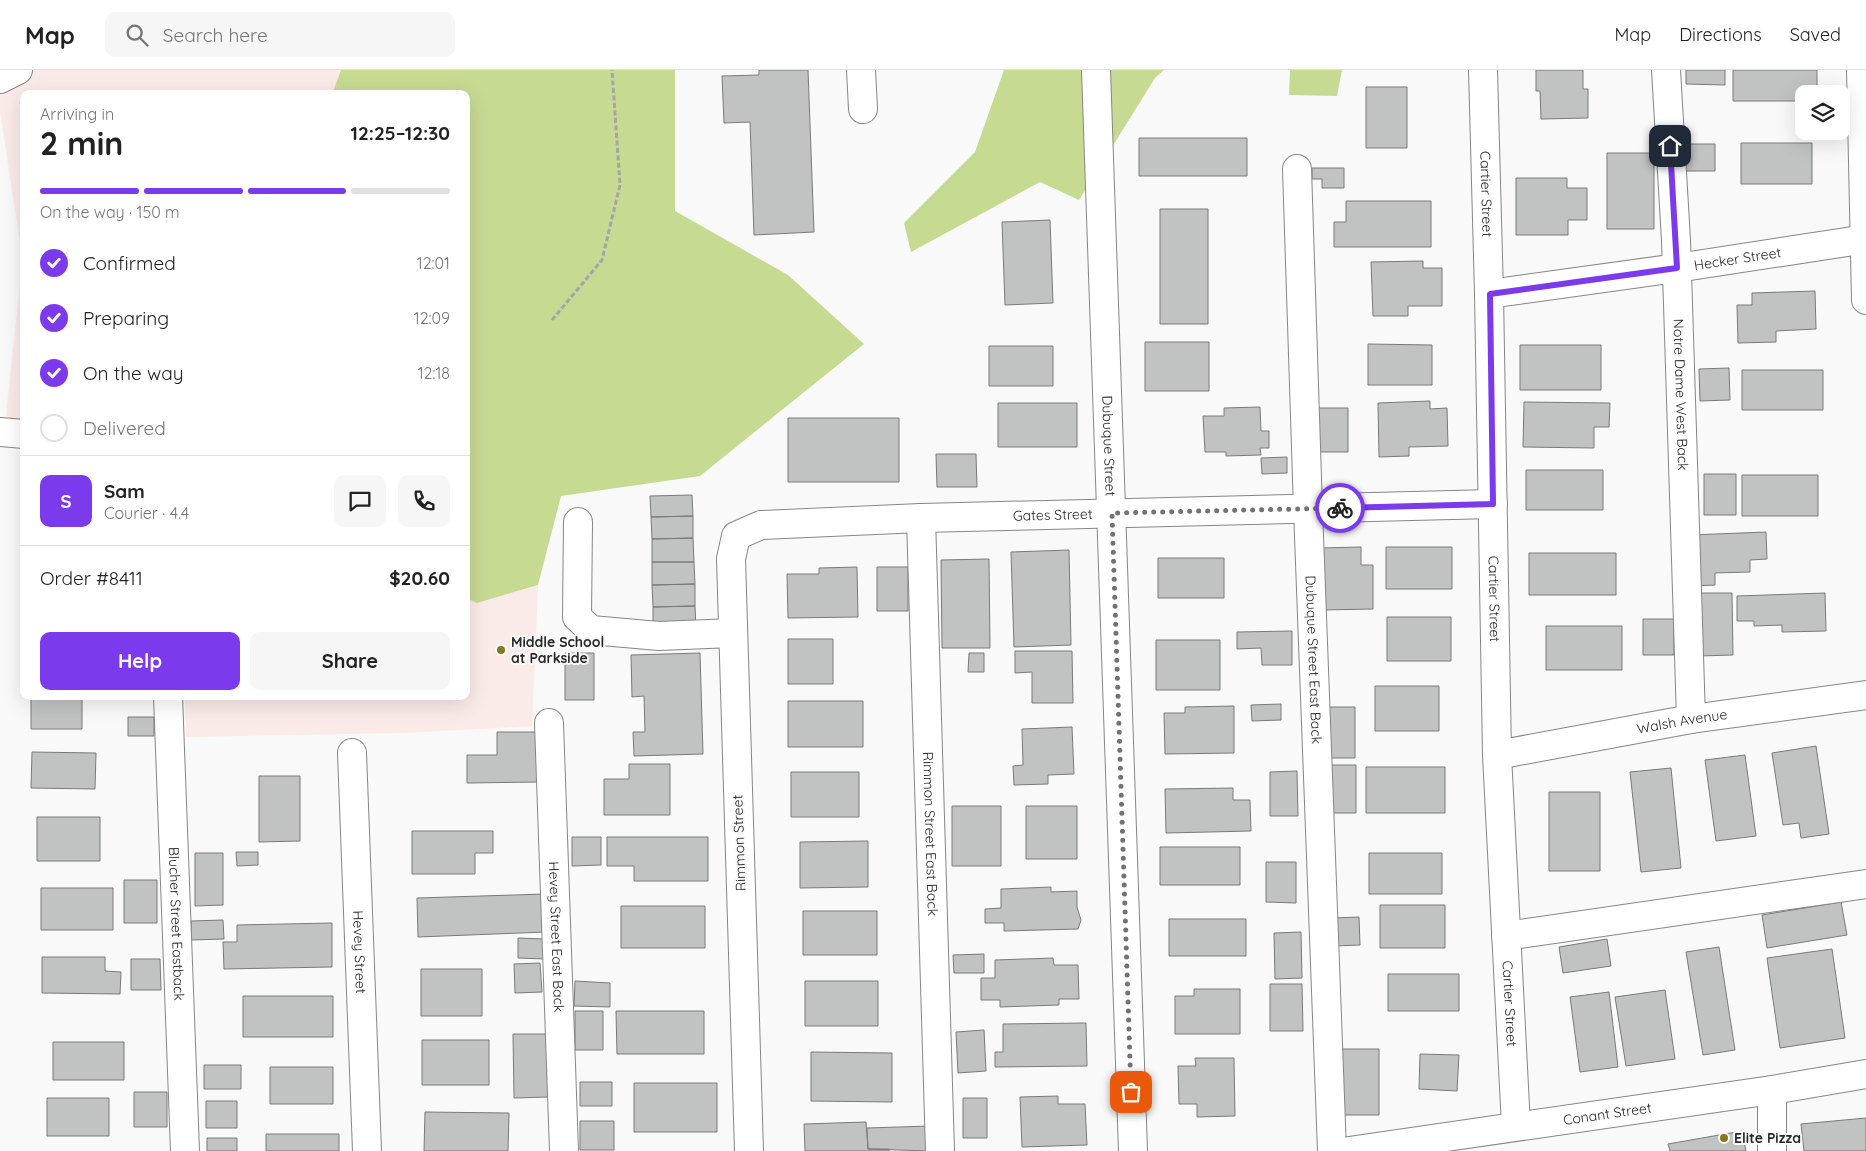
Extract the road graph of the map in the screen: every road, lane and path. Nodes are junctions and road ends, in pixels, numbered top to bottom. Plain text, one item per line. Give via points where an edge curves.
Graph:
1 (18, 70) edge
2 (612, 70) edge
3 (861, 70) edge
4 (1096, 70) edge
5 (1483, 70) edge
6 (1666, 70) edge
7 (1860, 70) edge
8 (0, 79) edge
9 (863, 109) dead end
10 (1297, 169) dead end
11 (1865, 239) edge
12 (1677, 268) junction
13 (1490, 294) junction
14 (1866, 300) edge
15 (552, 320) dead end
16 (0, 432) edge
17 (20, 434) edge
18 (1493, 504) junction
19 (1308, 509) junction
20 (1112, 513) junction
21 (921, 518) junction
22 (578, 522) dead end
23 (736, 536) joint
24 (733, 633) junction
25 (1866, 695) edge
26 (168, 700) edge
27 (1691, 719) junction
28 (549, 723) dead end
29 (352, 752) dead end
30 (1497, 755) junction
31 (1866, 884) edge
32 (1506, 936) junction
33 (1866, 1074) edge
34 (1772, 1090) junction
35 (1516, 1126) junction
36 (185, 1151) edge
37 (367, 1151) edge
38 (564, 1151) edge
39 (749, 1151) edge
40 (940, 1151) edge
41 (1133, 1151) edge
42 (1332, 1151) edge
43 (1349, 1151) edge
44 (1772, 1151) edge

1 - 8 street
2 - 15 path via 620,185 602,260
3 - 9 street
4 - 20 street, Dubuque Street
5 - 13 street, Cartier Street
6 - 12 street, Notre Dame West Back
7 - 11 street
10 - 19 street, Dubuque Street East Back
11 - 12 street, Hecker Street
11 - 14 street
12 - 13 street, Hecker Street
12 - 27 street, Notre Dame West Back
13 - 18 street, Cartier Street
16 - 17 street
18 - 19 street, Gates Street
18 - 30 street, Cartier Street
19 - 20 street, Gates Street
19 - 42 street, Dubuque Street East Back
20 - 21 street, Gates Street
20 - 41 street, Dubuque Street
21 - 23 street, Gates Street via 761,525
21 - 40 street, Rimmon Street East Back
22 - 24 street via 577,618 591,630 659,636
23 - 24 street, Rimmon Street via 731,560
24 - 39 street, Rimmon Street
25 - 27 street, Walsh Avenue
26 - 36 street, Blucher Street Eastback
27 - 30 street, Walsh Avenue
28 - 38 street, Hevey Street East Back
29 - 37 street, Hevey Street
30 - 32 street, Cartier Street
31 - 32 street
32 - 35 street, Cartier Street
33 - 34 street, Conant Street
34 - 35 street, Conant Street
34 - 44 street
35 - 43 street, Conant Street

